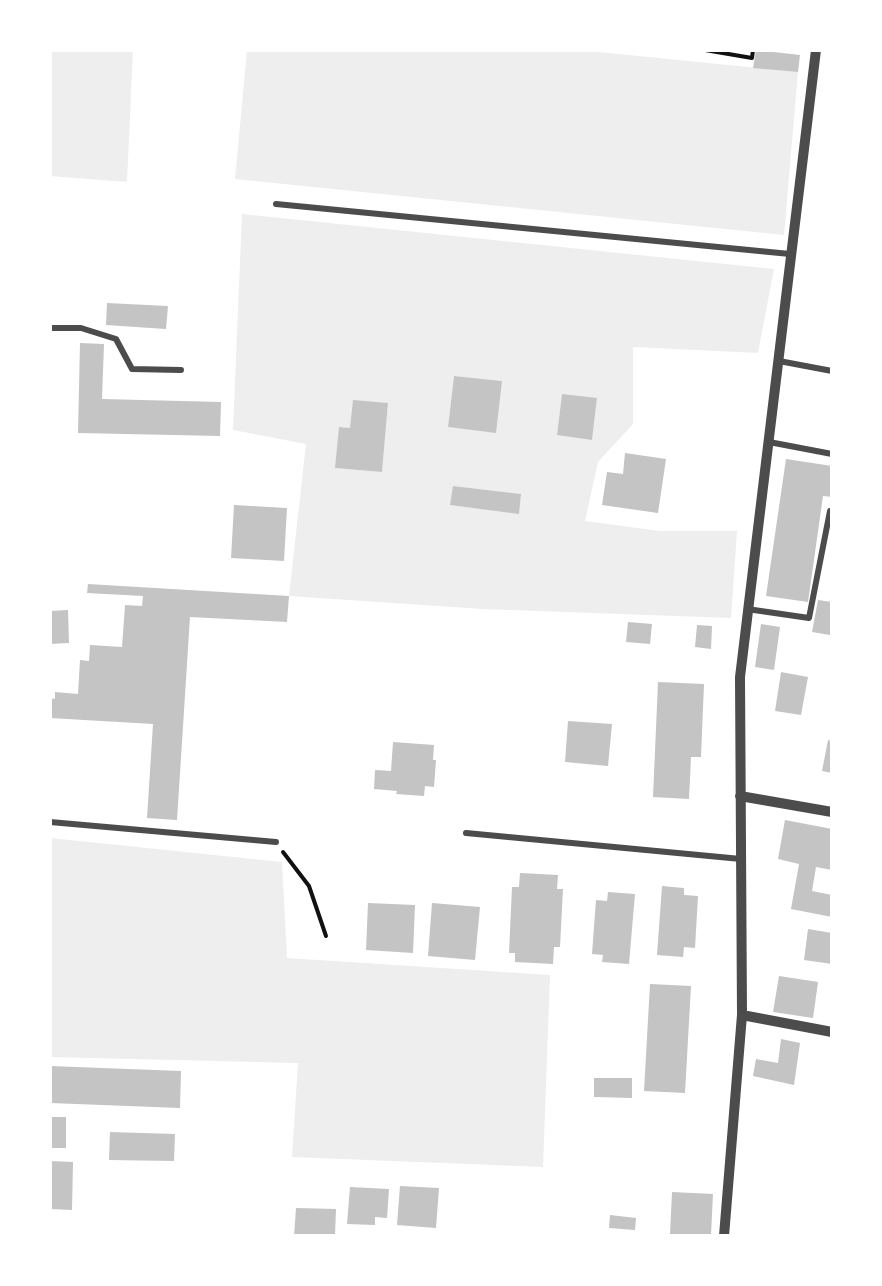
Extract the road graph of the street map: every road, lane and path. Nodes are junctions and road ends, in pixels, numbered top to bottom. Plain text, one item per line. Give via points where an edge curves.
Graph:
1 (705, 50) edge
2 (753, 50) edge
3 (816, 50) edge
4 (276, 204) dead end
5 (790, 254) junction
6 (50, 328) edge
7 (777, 361) junction
8 (181, 370) dead end
9 (832, 371) edge
10 (767, 442) junction
11 (832, 454) edge
12 (832, 512) edge
13 (747, 609) junction
14 (740, 796) junction
15 (832, 812) edge
16 (50, 822) edge
17 (466, 833) dead end
18 (276, 842) joint
19 (740, 859) junction
20 (326, 936) dead end
21 (742, 1015) junction
22 (832, 1032) edge
23 (724, 1236) edge

1 - 2 path via 752,58
3 - 5 street
4 - 5 lane
5 - 7 street
6 - 8 lane via 82,328 116,339 132,369
7 - 9 lane
7 - 10 street
10 - 11 lane
10 - 13 street
12 - 13 lane via 809,618
13 - 14 street
14 - 15 street
14 - 19 street
16 - 18 lane
17 - 19 lane
18 - 20 path via 309,886
19 - 21 street
21 - 22 street
21 - 23 street

